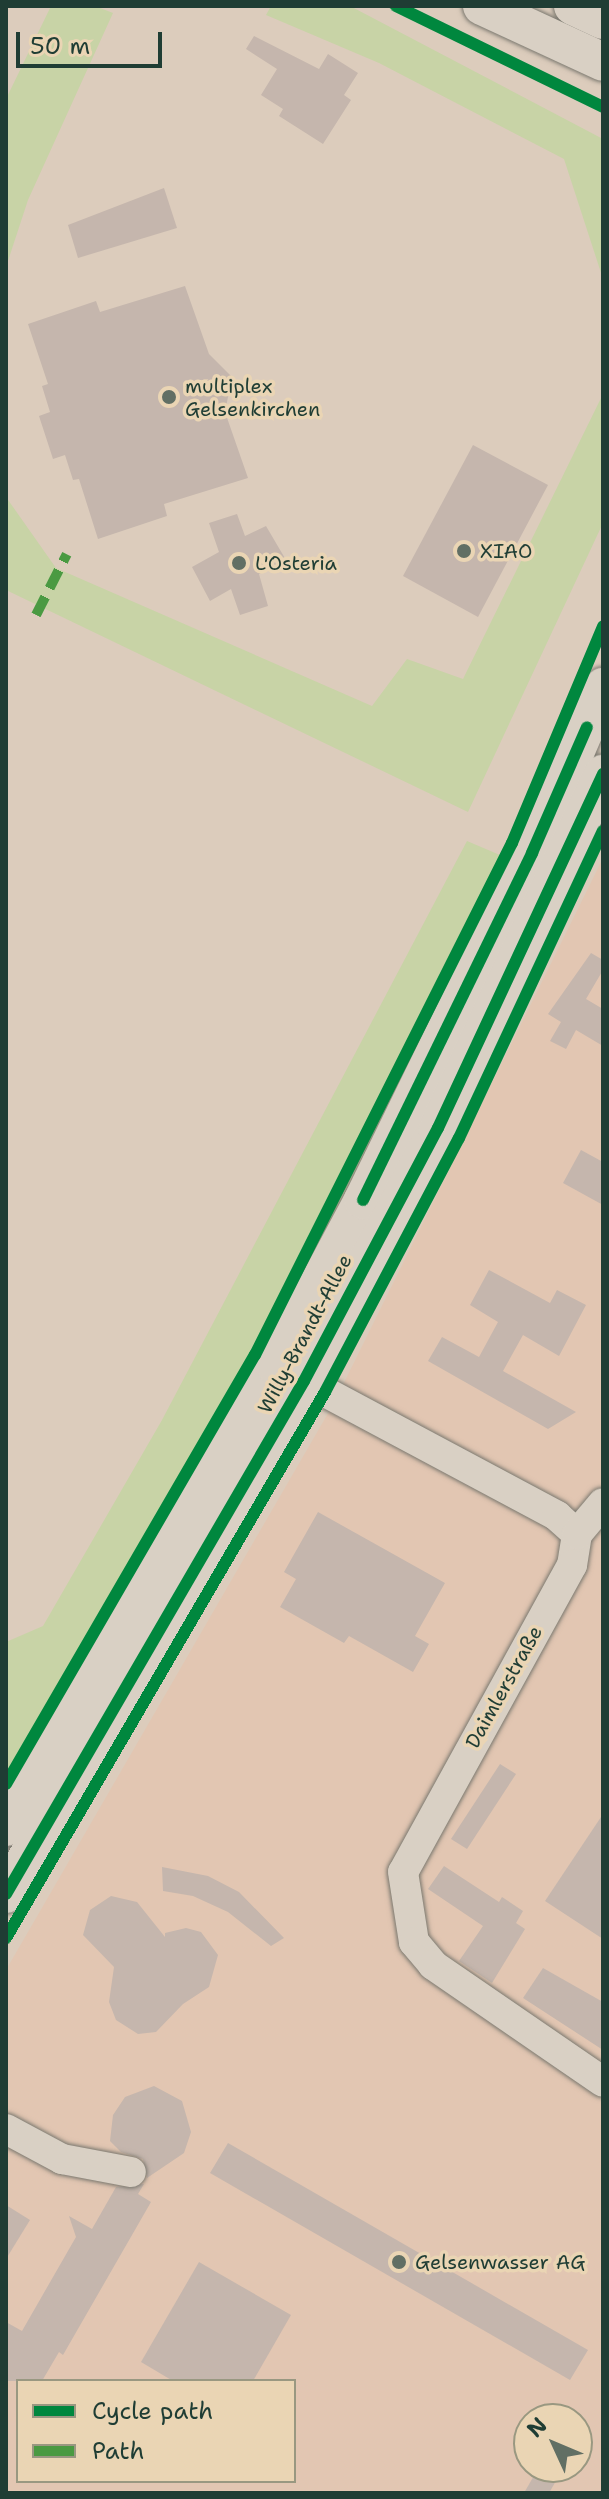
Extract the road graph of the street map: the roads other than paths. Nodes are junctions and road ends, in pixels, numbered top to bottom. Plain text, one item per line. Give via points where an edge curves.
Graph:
1 (482, 6) edge
2 (573, 6) edge
3 (603, 20) edge
4 (603, 62) edge
5 (603, 687) edge
6 (603, 774) edge
7 (290, 1373) junction
8 (603, 1503) edge
9 (577, 1534) junction
10 (6, 1827) edge
11 (6, 1894) edge
12 (603, 2082) edge
13 (6, 2129) edge
14 (131, 2172) dead end

1 - 4 main road
2 - 3 main road
5 - 7 main road, Willy-Brandt-Allee
6 - 7 main road, Willy-Brandt-Allee via 438,1128
7 - 9 street via 557,1516
7 - 10 main road, Willy-Brandt-Allee
7 - 11 main road, Willy-Brandt-Allee
8 - 9 street
9 - 12 street, Daimlerstraße via 572,1565 403,1872 414,1942 433,1965
13 - 14 street via 62,2159

